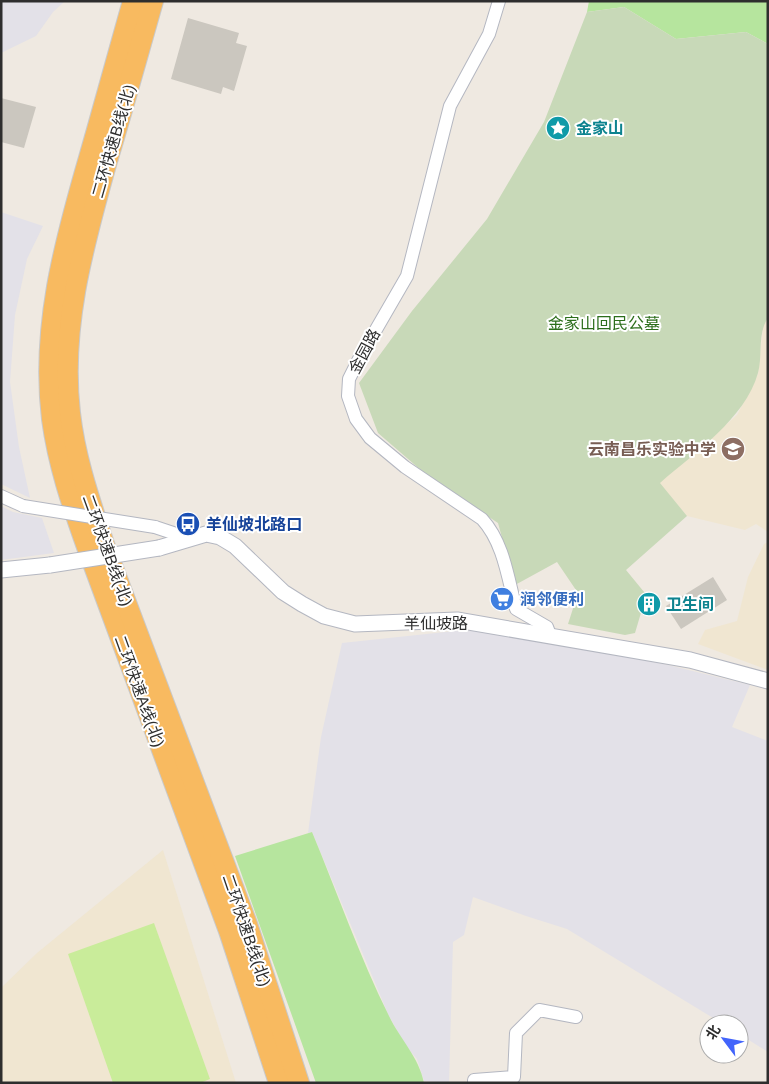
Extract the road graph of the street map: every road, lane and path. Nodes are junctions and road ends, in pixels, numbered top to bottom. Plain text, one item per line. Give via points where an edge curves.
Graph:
1 (133, 1) edge
2 (153, 1) edge
3 (499, 1) edge
4 (1, 496) edge
5 (188, 538) junction
6 (1, 570) edge
7 (550, 636) junction
8 (768, 681) edge
9 (576, 1017) dead end
10 (279, 1083) edge
11 (299, 1083) edge
12 (474, 1083) edge

1 - 10 highway, 二环快速A线(北) via 58,272 49,359 52,418 70,498 229,931
2 - 11 highway, 二环快速B线(北) via 74,288 68,355 68,397 73,438 104,544 247,924
3 - 7 street, 金园路 via 489,34 450,106 407,276 359,359 349,380 348,396 356,419 370,438 492,529 516,609 547,627
4 - 5 street, bridge via 23,506 155,528
5 - 6 street, 羊仙坡路, bridge via 158,548
5 - 7 street, 羊仙坡路 via 206,534 220,537 235,546 283,592 324,616 355,624 457,620
7 - 8 street, 羊仙坡路 via 690,660
9 - 12 street via 539,1010 516,1033 514,1076 474,1080

